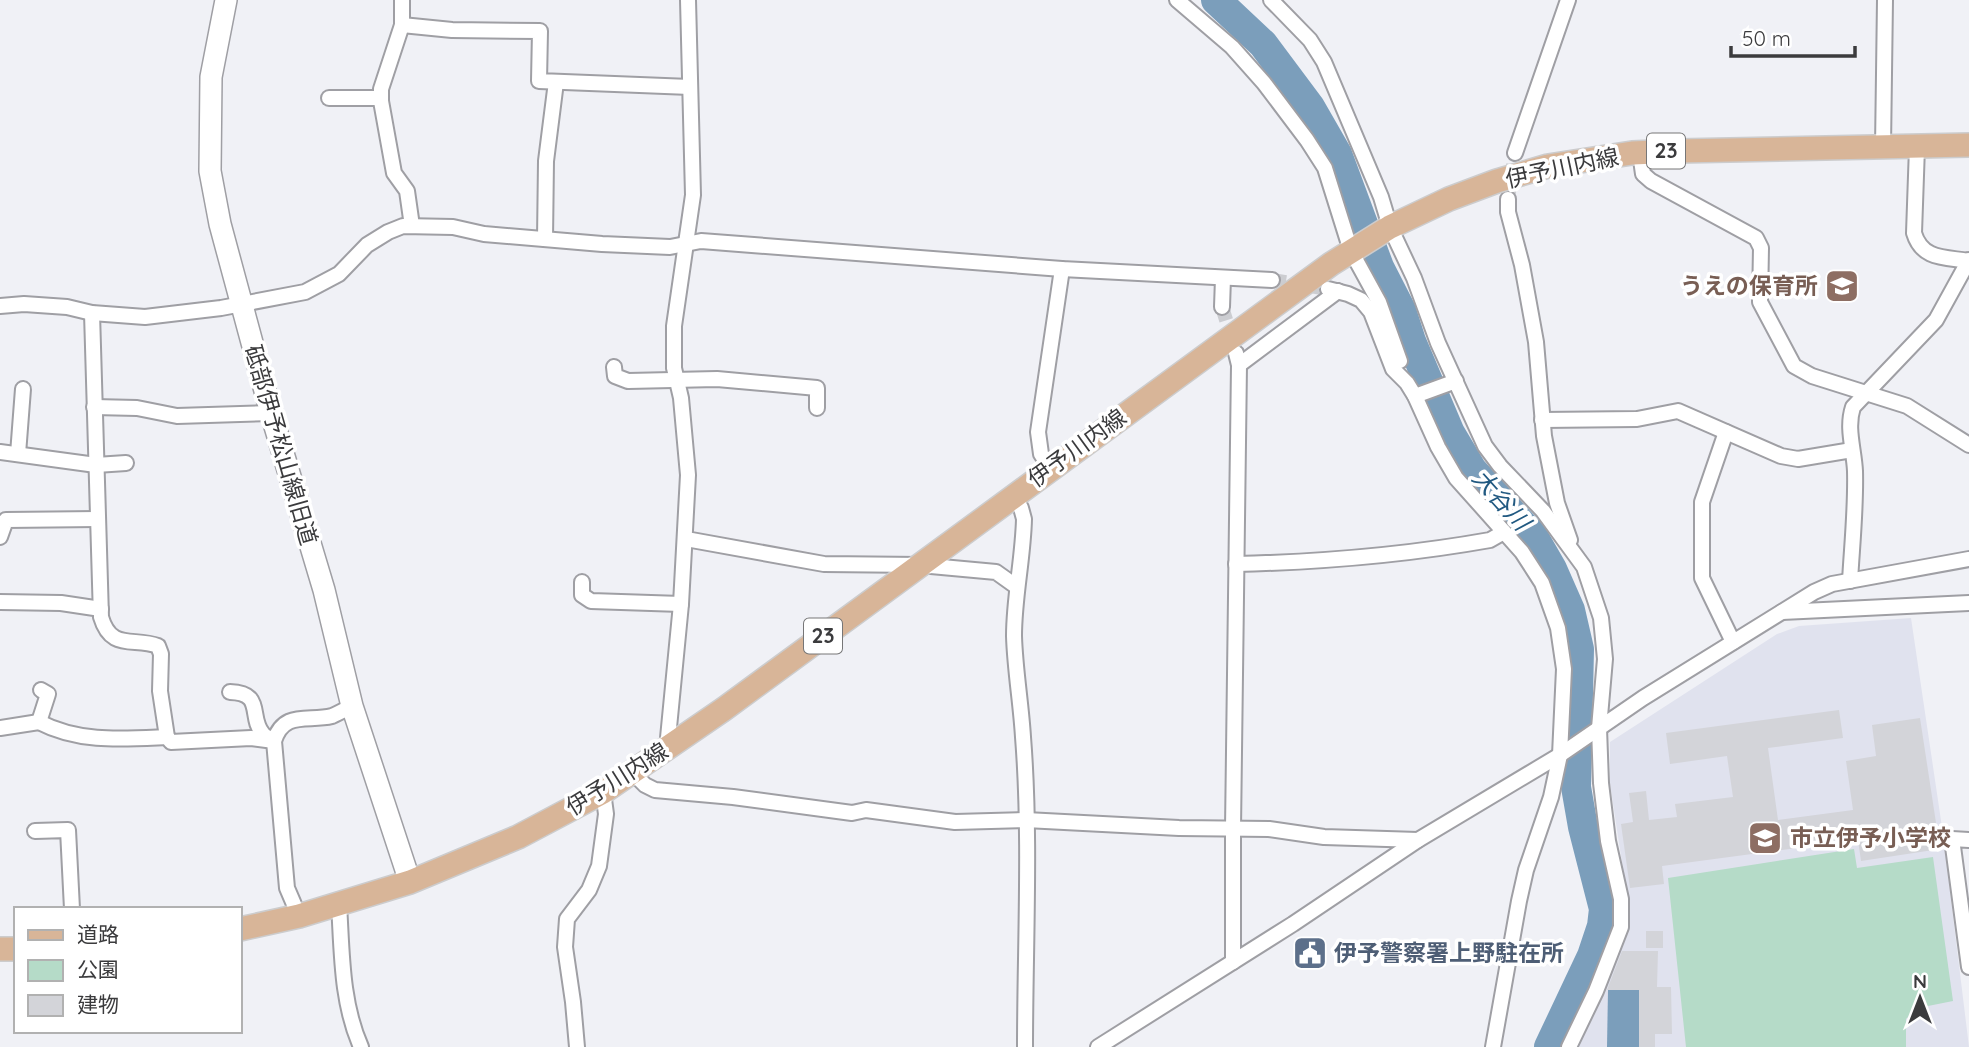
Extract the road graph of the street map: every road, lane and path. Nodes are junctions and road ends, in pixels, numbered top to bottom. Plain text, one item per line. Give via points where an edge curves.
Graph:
1 (226, 0) edge
2 (402, 0) edge
3 (688, 0) edge
4 (1177, 0) edge
5 (1271, 0) edge
6 (1567, 0) edge
7 (1885, 0) edge
8 (402, 25) junction
9 (556, 82) junction
10 (690, 87) junction
11 (329, 98) dead end
12 (381, 98) junction
13 (1969, 145) edge
14 (1883, 147) junction
15 (1917, 147) junction
16 (1515, 153) tunnel mouth
17 (1640, 153) junction
18 (1508, 199) tunnel mouth
19 (412, 226) junction
20 (1384, 230) junction
21 (545, 239) junction
22 (684, 246) junction
23 (1354, 249) junction
24 (1969, 260) edge
25 (1062, 269) junction
26 (1223, 278) junction
27 (1272, 280) tunnel mouth
28 (240, 305) junction
29 (0, 306) edge
30 (1222, 307) tunnel mouth
31 (92, 313) junction
32 (614, 367) dead end
33 (677, 379) junction
34 (1407, 383) junction
35 (1452, 383) junction
36 (23, 389) dead end
37 (1866, 391) junction
38 (1420, 394) junction
39 (94, 407) junction
40 (817, 408) dead end
41 (271, 414) junction
42 (1542, 420) junction
43 (1726, 432) junction
44 (1969, 445) edge
45 (1852, 450) junction
46 (0, 452) edge
47 (18, 454) junction
48 (126, 463) dead end
49 (96, 464) junction
50 (1050, 468) junction
51 (1013, 495) junction
52 (98, 519) junction
53 (1504, 533) junction
54 (0, 537) edge
55 (686, 539) junction
56 (1574, 555) junction
57 (1969, 559) edge
58 (1237, 564) junction
59 (920, 565) junction
60 (1850, 581) junction
61 (582, 582) dead end
62 (1017, 587) junction
63 (0, 602) edge
64 (1969, 603) edge
65 (681, 604) junction
66 (101, 609) junction
67 (1778, 612) junction
68 (1732, 642) junction
69 (41, 690) dead end
70 (230, 692) dead end
71 (352, 706) junction
72 (39, 722) junction
73 (0, 728) edge
74 (1597, 729) junction
75 (167, 737) junction
76 (274, 741) junction
77 (667, 748) junction
78 (1563, 753) junction
79 (632, 773) junction
80 (603, 792) junction
81 (1026, 820) junction
82 (1233, 829) junction
83 (34, 831) dead end
84 (1418, 840) junction
85 (1969, 840) edge
86 (410, 882) junction
87 (339, 904) junction
88 (72, 907) edge
89 (299, 916) junction
90 (242, 929) edge
91 (1233, 962) junction
92 (1969, 967) edge
93 (361, 1047) edge
94 (577, 1047) edge
95 (1025, 1047) edge
96 (1098, 1047) edge
97 (1493, 1047) edge
98 (1569, 1047) edge

1 - 28 street, 砥部伊予松山線旧道 via 211,76 210,171
2 - 8 street
3 - 10 street
4 - 23 street via 1232,47 1307,140 1325,168
5 - 20 street via 1310,40 1324,62 1381,197
6 - 16 street
7 - 14 street
8 - 9 street via 540,31 539,81
8 - 12 street
9 - 10 street
9 - 21 street via 546,150
10 - 22 street via 693,195
11 - 12 street
12 - 19 street via 394,173 407,191
13 - 15 main road, 伊予川内線 / 23
14 - 15 main road, 伊予川内線 / 23
14 - 17 main road, 伊予川内線 / 23
15 - 24 street via 1917,244 1926,253
17 - 20 main road, 伊予川内線 / 23 via 1548,166 1497,181
17 - 37 street via 1643,174 1651,181 1756,238 1761,248 1760,302 1794,366 1812,376
18 - 42 street via 1536,342
19 - 21 street
19 - 28 street via 388,232 367,245 323,284
20 - 23 main road, 伊予川内線 / 23
20 - 35 street
21 - 22 street
22 - 25 street via 701,241
22 - 33 street via 674,326
23 - 34 street via 1379,302
23 - 50 main road, 伊予川内線 / 23
24 - 37 street via 1936,320
25 - 26 street
25 - 50 street via 1038,432 1041,454
26 - 27 street
26 - 30 street
28 - 31 street via 145,317
28 - 41 street, 砥部伊予松山線旧道
29 - 31 street via 67,307
31 - 39 street
32 - 33 street via 615,376 628,381
33 - 40 street via 817,388
33 - 55 street via 688,475
34 - 38 street
34 - 58 street via 1393,369 1371,312 1361,300 1333,290 1238,359
35 - 38 street
35 - 56 street via 1485,446
36 - 47 street
37 - 44 street via 1907,406
37 - 45 street via 1849,417
38 - 53 street via 1438,447 1457,478
39 - 41 street via 137,408 177,416
39 - 49 street
41 - 71 street, 砥部伊予松山線旧道 via 324,590
42 - 43 street via 1637,419 1678,411
42 - 56 street via 1558,503
43 - 45 street via 1798,459
43 - 68 street via 1702,502 1702,578
45 - 60 street via 1855,490
46 - 47 street
47 - 49 street
48 - 49 street
49 - 52 street
50 - 51 main road, 伊予川内線 / 23
51 - 59 main road, 伊予川内線 / 23
51 - 62 street via 1024,520
52 - 54 street via 6,520
52 - 66 street
53 - 58 street via 1490,540 1382,556
53 - 78 street via 1542,583 1558,628 1564,669
55 - 59 street via 824,564
55 - 65 street
56 - 74 street via 1584,567 1601,618 1605,659
57 - 60 street
58 - 82 street
59 - 62 street via 996,572
59 - 77 main road, 伊予川内線 / 23
60 - 67 street via 1832,584
61 - 65 street via 582,595 591,601
62 - 81 street via 1014,637
63 - 66 street
64 - 67 street
65 - 77 street
66 - 75 street via 104,628 111,637 158,646
67 - 68 street
68 - 74 street
69 - 72 street via 48,694
70 - 76 street via 249,697 262,733
71 - 76 street via 330,716 298,718 284,724
71 - 86 street, 砥部伊予松山線旧道
72 - 73 street
72 - 75 street via 64,734 92,738
74 - 78 street
74 - 98 street via 1621,927
75 - 76 street via 182,743
76 - 89 street via 287,888
77 - 79 main road, 伊予川内線 / 23
78 - 84 street
78 - 97 street via 1526,870
79 - 80 main road, 伊予川内線 / 23
79 - 81 street via 655,790 934,820
80 - 86 main road, 伊予川内線 / 23 via 518,837
80 - 94 street via 606,814 599,866 589,890 567,919 565,947
81 - 82 street
81 - 95 street
82 - 84 street
82 - 91 street
83 - 88 street via 68,830
84 - 91 street
85 - 92 street via 1952,839
86 - 87 main road, 伊予川内線 / 23
87 - 89 main road, 伊予川内線 / 23
87 - 93 street via 345,995
89 - 90 main road, 伊予川内線 / 23
91 - 96 street

